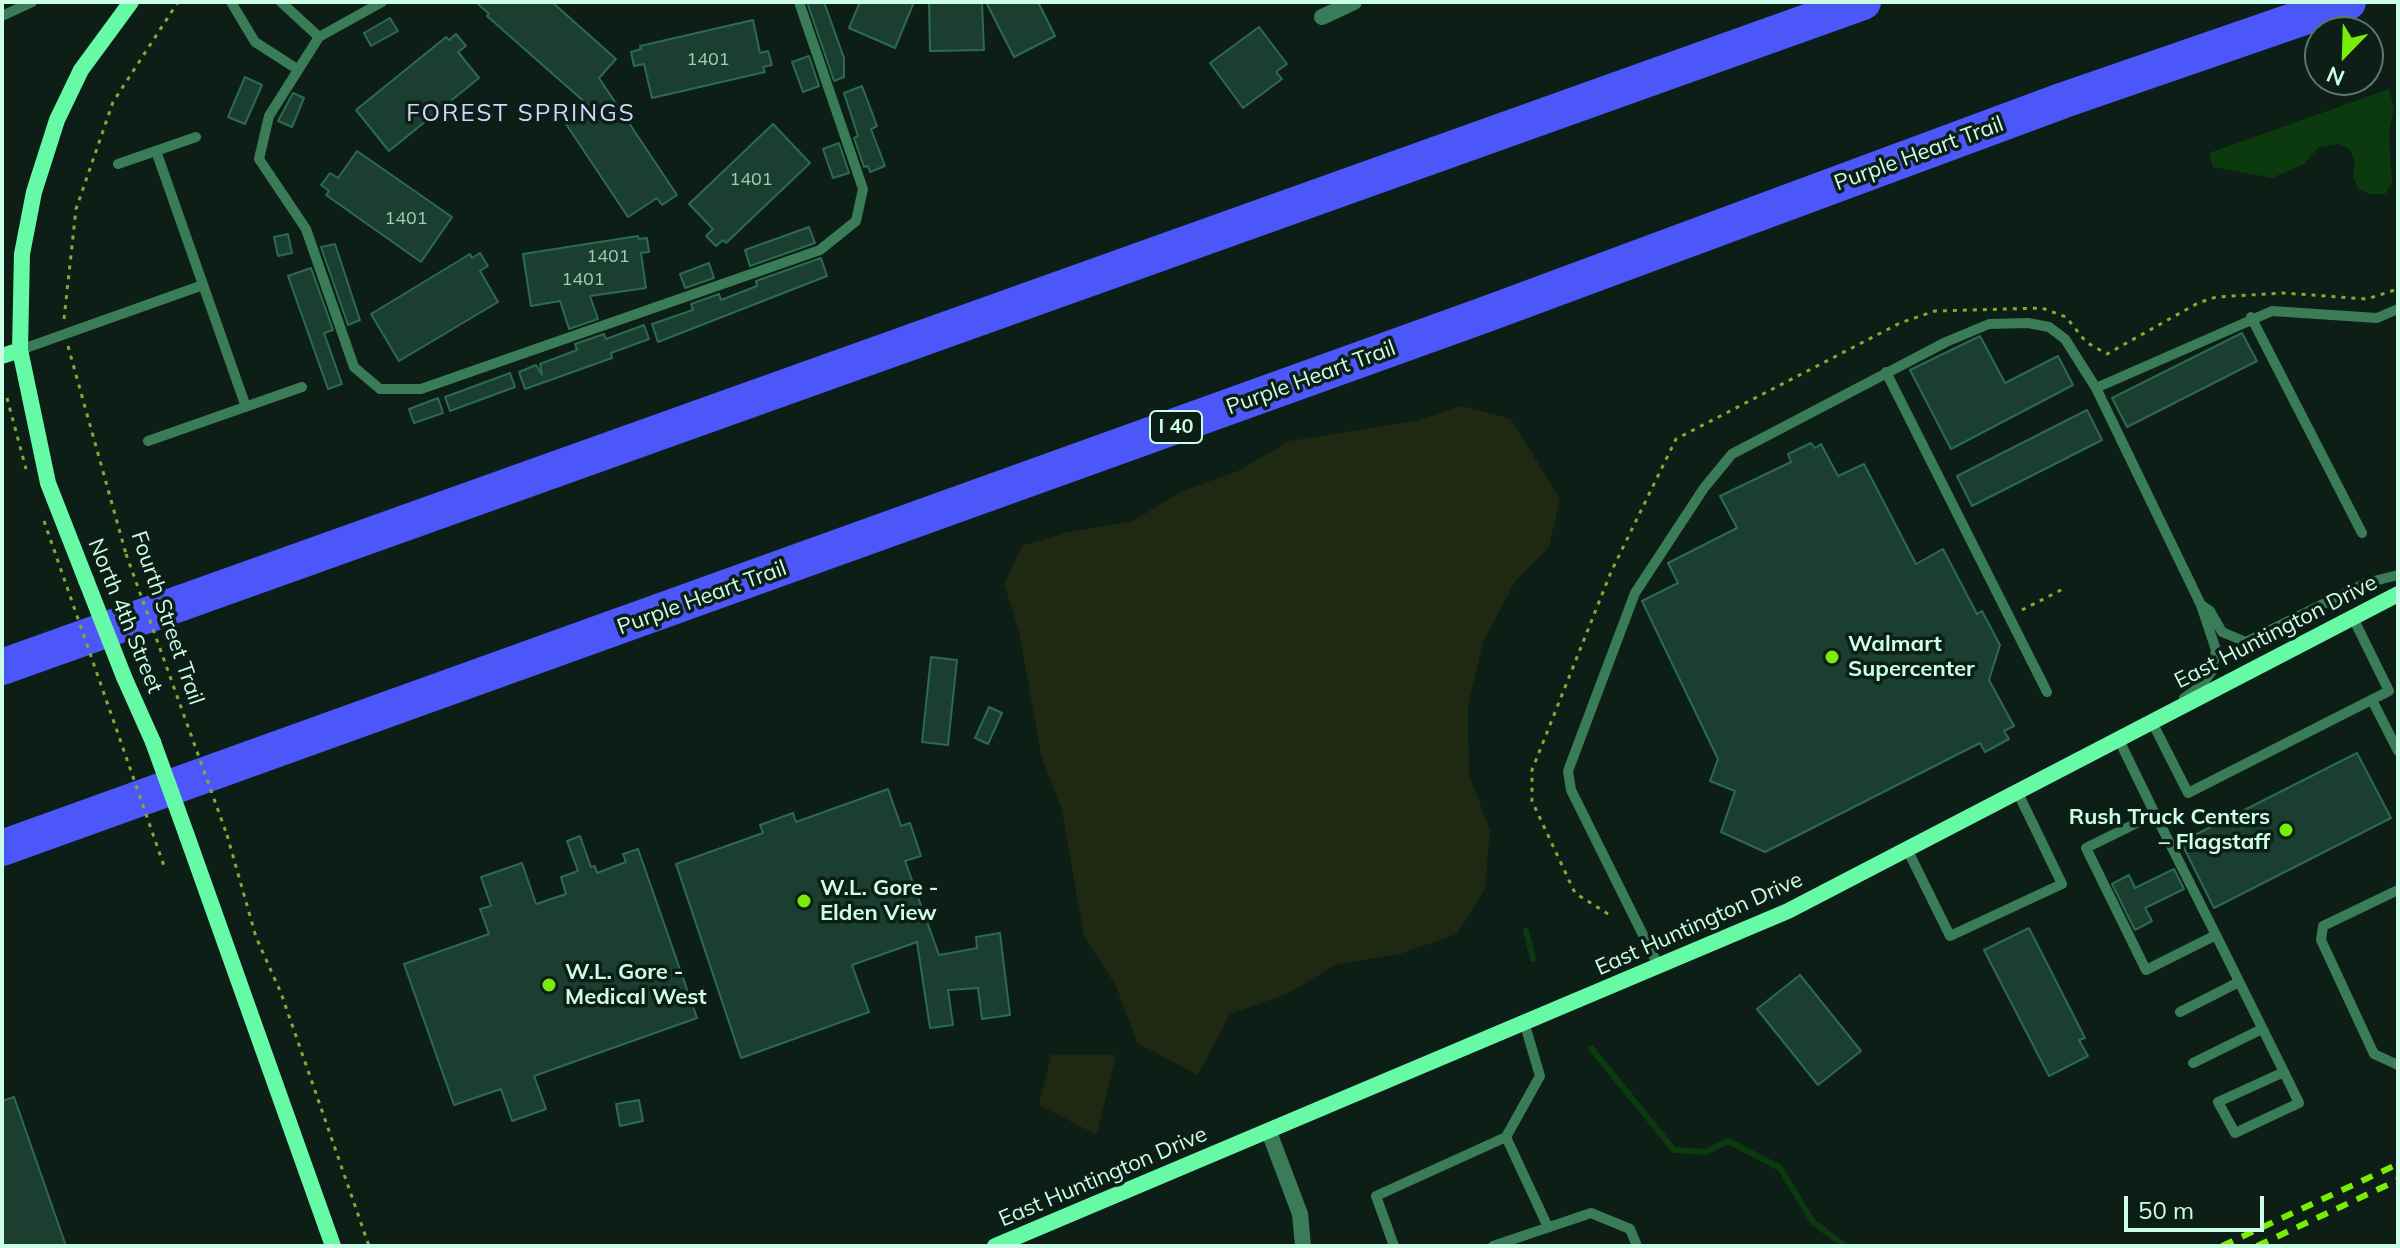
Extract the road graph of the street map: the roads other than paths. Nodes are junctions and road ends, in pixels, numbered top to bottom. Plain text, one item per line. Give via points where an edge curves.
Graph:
1 (32, 2) edge
2 (131, 2) edge
3 (231, 2) edge
4 (281, 2) edge
5 (382, 2) edge
6 (799, 2) edge
7 (1354, 2) edge
8 (1863, 2) edge
9 (2348, 2) edge
10 (2, 16) edge
11 (1322, 17) dead end
12 (319, 37) junction
13 (297, 69) junction
14 (196, 137) dead end
15 (156, 151) junction
16 (118, 164) dead end
17 (203, 285) junction
18 (2398, 309) edge
19 (2251, 317) junction
20 (20, 350) junction
21 (2, 356) edge
22 (1886, 372) junction
23 (302, 387) dead end
24 (2096, 388) junction
25 (246, 407) junction
26 (148, 441) dead end
27 (2362, 533) dead end
28 (2398, 575) edge
29 (2398, 594) edge
30 (2201, 605) junction
31 (2353, 618) junction
32 (2, 667) edge
33 (2047, 692) dead end
34 (2372, 700) junction
35 (2151, 720) junction
36 (2118, 738) junction
37 (2398, 751) edge
38 (2017, 791) junction
39 (2155, 814) junction
40 (2, 848) edge
41 (1907, 849) junction
42 (2398, 890) edge
43 (2216, 935) junction
44 (1659, 967) junction
45 (2239, 982) junction
46 (2180, 1012) dead end
47 (1524, 1022) junction
48 (2262, 1029) junction
49 (2193, 1063) dead end
50 (2398, 1065) edge
51 (2284, 1072) junction
52 (1269, 1132) junction
53 (1506, 1137) junction
54 (1547, 1225) junction
55 (333, 1246) edge
56 (995, 1246) edge
57 (1303, 1246) edge
58 (1394, 1246) edge
59 (1493, 1246) edge
60 (1637, 1246) edge

1 - 10 lane
2 - 20 street, North 4th Street via 81,70 57,120 34,192 22,254
3 - 13 lane via 255,42
4 - 12 lane
5 - 12 lane
6 - 13 lane via 863,189 856,221 820,250 421,389 380,389 354,367 306,229 259,159 269,116
7 - 11 street
8 - 32 highway
9 - 40 highway, Purple Heart Trail / I 40 via 2064,100 1484,315
12 - 13 lane
14 - 15 lane
15 - 16 lane
15 - 17 lane
17 - 20 lane
17 - 25 lane
18 - 19 lane via 2377,318 2272,311
19 - 24 lane
19 - 27 lane
20 - 21 street
20 - 55 street, North 4th Street, bridge via 48,483 153,742
22 - 24 lane via 1989,324 2028,323 2049,327 2065,339
22 - 33 lane
22 - 44 lane via 1732,454 1704,488 1635,593 1572,754 1571,790
23 - 25 lane
24 - 30 lane
25 - 26 lane
28 - 30 lane via 2366,583 2246,642 2222,632
29 - 31 street, East Huntington Drive
30 - 35 lane via 2216,650 2212,671 2201,686
31 - 34 lane via 2389,691
31 - 35 street, East Huntington Drive
34 - 35 lane via 2188,793
34 - 37 lane
35 - 36 street, East Huntington Drive
36 - 38 street, East Huntington Drive
36 - 39 lane
38 - 41 street, East Huntington Drive
38 - 41 lane via 2062,884 1950,936
39 - 43 lane
39 - 43 lane via 2086,848 2146,970
41 - 44 street, East Huntington Drive via 1788,911
42 - 50 lane via 2323,926 2321,940 2374,1054
43 - 45 lane
44 - 47 street, East Huntington Drive
45 - 46 lane
45 - 48 lane
47 - 52 street, East Huntington Drive
47 - 53 lane via 1540,1076
48 - 49 lane
48 - 51 lane
51 - 51 lane via 2299,1103 2235,1133 2218,1102
52 - 56 street, East Huntington Drive
52 - 57 street via 1300,1214
53 - 54 lane
53 - 58 lane via 1376,1196
54 - 59 lane
54 - 60 lane via 1591,1213 1630,1229

